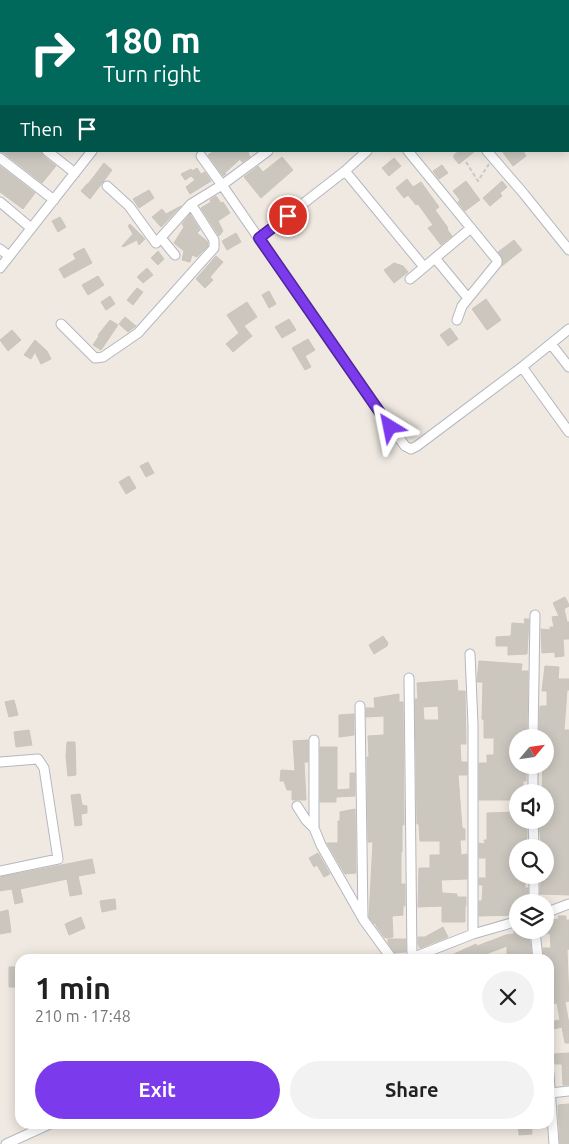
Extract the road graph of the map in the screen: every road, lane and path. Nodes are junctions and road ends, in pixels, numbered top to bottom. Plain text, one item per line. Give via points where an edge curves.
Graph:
1 (48, 152) edge
2 (91, 152) edge
3 (267, 152) edge
4 (366, 152) edge
5 (409, 152) edge
6 (490, 155) edge
7 (201, 156) dead end
8 (0, 158) edge
9 (466, 162) dead end
10 (346, 171) junction
11 (75, 173) junction
12 (222, 185) junction
13 (107, 186) dead end
14 (54, 200) junction
15 (0, 202) edge
16 (191, 204) junction
17 (31, 228) junction
18 (471, 228) junction
19 (161, 238) junction
20 (259, 238) junction
21 (0, 249) edge
22 (569, 250) edge
23 (175, 255) dead end
24 (9, 256) junction
25 (435, 258) junction
26 (424, 267) junction
27 (0, 268) edge
28 (410, 279) dead end
29 (468, 298) junction
30 (457, 320) dead end
31 (62, 324) dead end
32 (569, 329) edge
33 (551, 344) junction
34 (522, 367) junction
35 (569, 367) edge
36 (569, 432) edge
37 (536, 615) dead end
38 (470, 654) dead end
39 (409, 678) dead end
40 (360, 706) dead end
41 (533, 729) edge
42 (314, 740) dead end
43 (0, 762) edge
44 (297, 806) dead end
45 (314, 828) junction
46 (0, 871) edge
47 (569, 904) edge
48 (554, 909) edge
49 (363, 919) junction
50 (509, 924) edge
51 (473, 934) junction
52 (537, 939) edge
53 (388, 954) edge
54 (415, 954) edge
55 (425, 954) edge
56 (538, 954) edge
57 (569, 1091) edge
58 (554, 1092) edge
59 (39, 1129) edge
60 (553, 1129) edge
61 (6, 1144) edge
62 (554, 1144) edge

1 - 11 street
2 - 11 street
3 - 12 street
4 - 10 street
5 - 18 street
6 - 9 path via 478,181
6 - 22 street
7 - 12 street
8 - 14 street
10 - 20 street
10 - 26 street
11 - 14 street
12 - 16 street
12 - 20 street
13 - 19 street via 129,206 156,243
14 - 17 street
15 - 17 street
16 - 19 street
16 - 31 street via 214,240 214,248 138,333 103,357 95,358
17 - 24 street
18 - 25 street
18 - 29 street via 497,262
19 - 23 street
20 - 34 street via 390,427 411,449
21 - 24 street
24 - 27 street
25 - 26 street
25 - 29 street
26 - 28 street
29 - 30 street
32 - 33 street
33 - 34 street
33 - 35 street
34 - 36 street
37 - 41 street
38 - 51 street
39 - 54 street
40 - 49 street
42 - 45 street
43 - 46 street via 38,759 44,768 58,859
44 - 45 street
45 - 49 street
47 - 48 street
49 - 53 street
50 - 51 street
51 - 55 street
52 - 56 street
57 - 58 street
59 - 61 street
60 - 62 street

